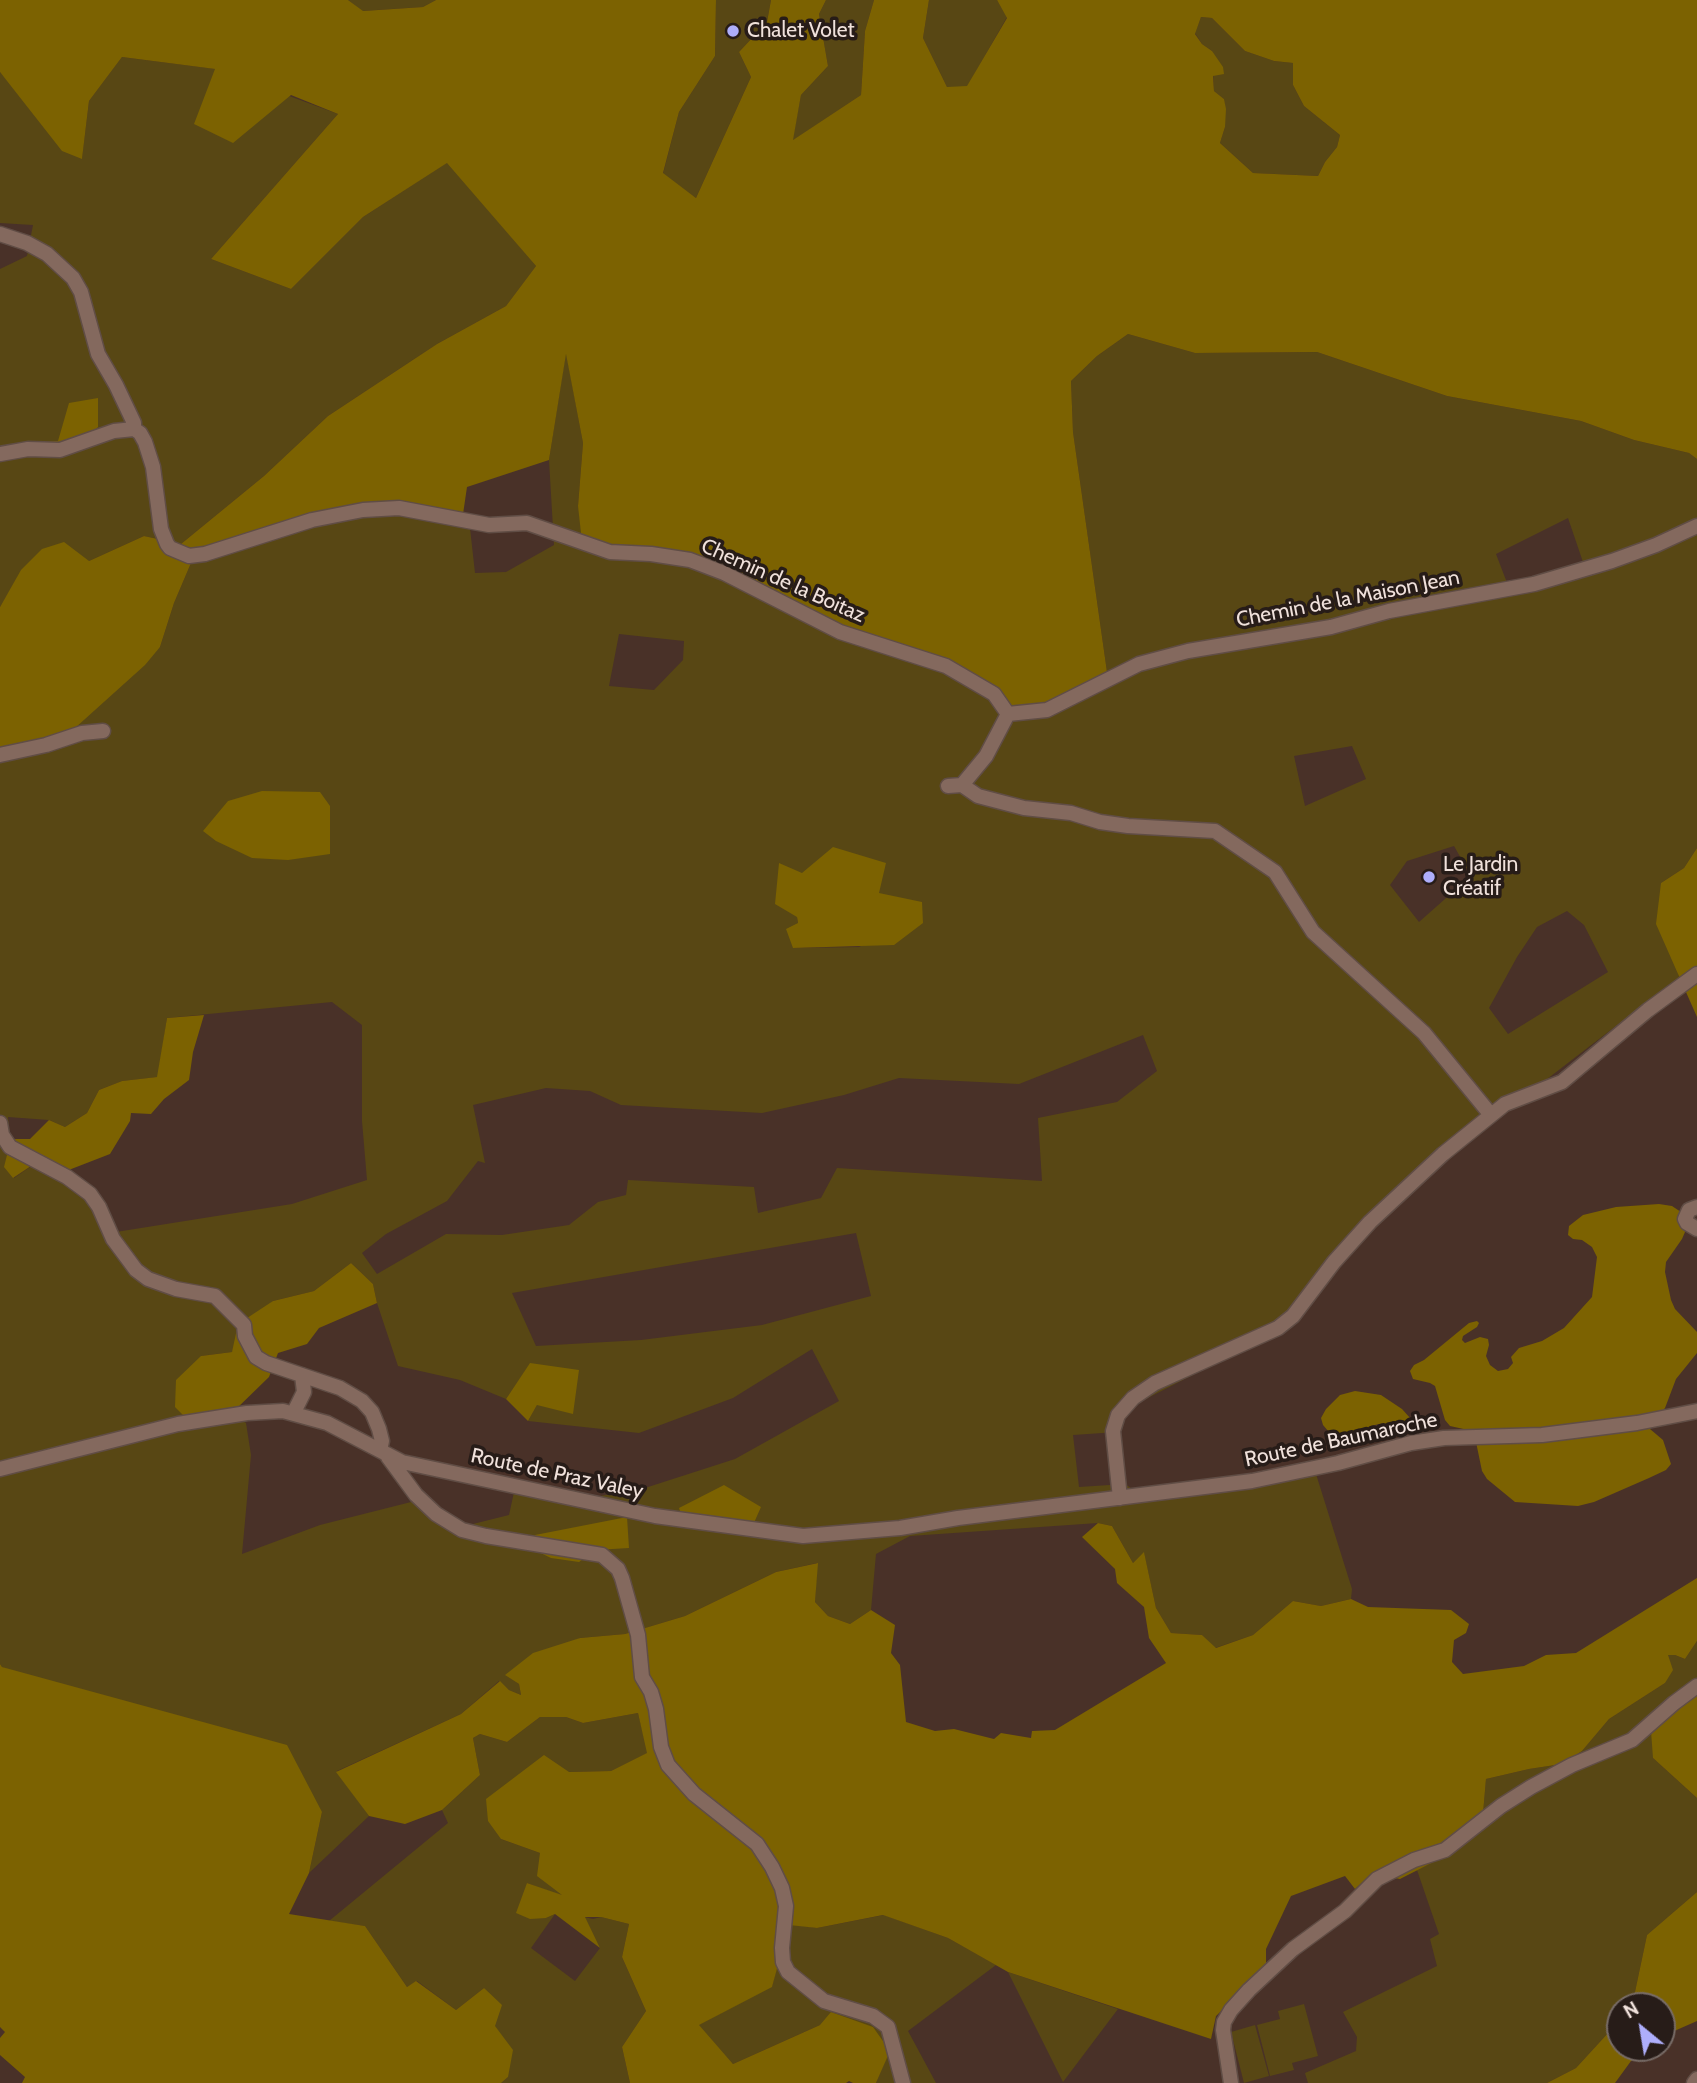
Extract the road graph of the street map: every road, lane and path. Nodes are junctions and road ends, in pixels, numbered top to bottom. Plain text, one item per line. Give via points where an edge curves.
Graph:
1 (0, 234) edge
2 (134, 429) junction
3 (0, 454) edge
4 (1697, 526) edge
5 (1008, 714) junction
6 (103, 731) dead end
7 (0, 755) edge
8 (1697, 974) edge
9 (1491, 1115) junction
10 (0, 1123) edge
11 (1697, 1207) edge
12 (1697, 1229) edge
13 (302, 1375) junction
14 (1697, 1411) edge
15 (294, 1412) junction
16 (383, 1451) junction
17 (0, 1469) edge
18 (1120, 1498) junction
19 (1697, 1686) edge
20 (903, 2083) edge
21 (1231, 2083) edge

1 - 2 street via 47,254 74,278 98,354
2 - 3 street via 114,431 60,450
2 - 5 street, Chemin de la Boitaz via 145,442 153,467 161,529 170,548 180,554 205,554 312,520 363,510 399,508 489,525 527,523 610,552 690,560 724,573 841,632 946,666 993,694
4 - 5 street, Chemin de la Maison Jean via 1623,557 1534,584 1151,660 1047,710
5 - 9 street via 986,756 955,786 1024,808 1071,813 1100,822 1215,831 1275,872 1313,932 1424,1032
6 - 7 street
8 - 9 street via 1562,1082 1505,1104
9 - 18 street via 1370,1222 1278,1328 1155,1383 1133,1398 1118,1415 1113,1431
10 - 13 street via 10,1147 90,1194 136,1270 176,1289 215,1296 244,1325 256,1357
11 - 12 street via 1689,1210 1685,1219
13 - 15 street via 304,1392
13 - 16 street via 362,1401 372,1412
14 - 18 street, Route de Baumaroche via 1542,1435 1444,1438 1252,1481
15 - 16 street, Route de Praz Valey
15 - 17 street, Route de Praz Valey via 247,1413 178,1424
16 - 18 street, Route de Praz Valey via 401,1462 655,1516 803,1536 900,1528
16 - 20 street via 416,1495 462,1530 602,1555 618,1569 668,1765 694,1794 757,1844 772,1867 786,1906 782,1948 788,1972 824,2001 873,2016 888,2027
19 - 21 street via 1632,1740 1531,1787 1445,1850 1377,1879 1345,1911 1293,1949 1249,1990 1224,2022

